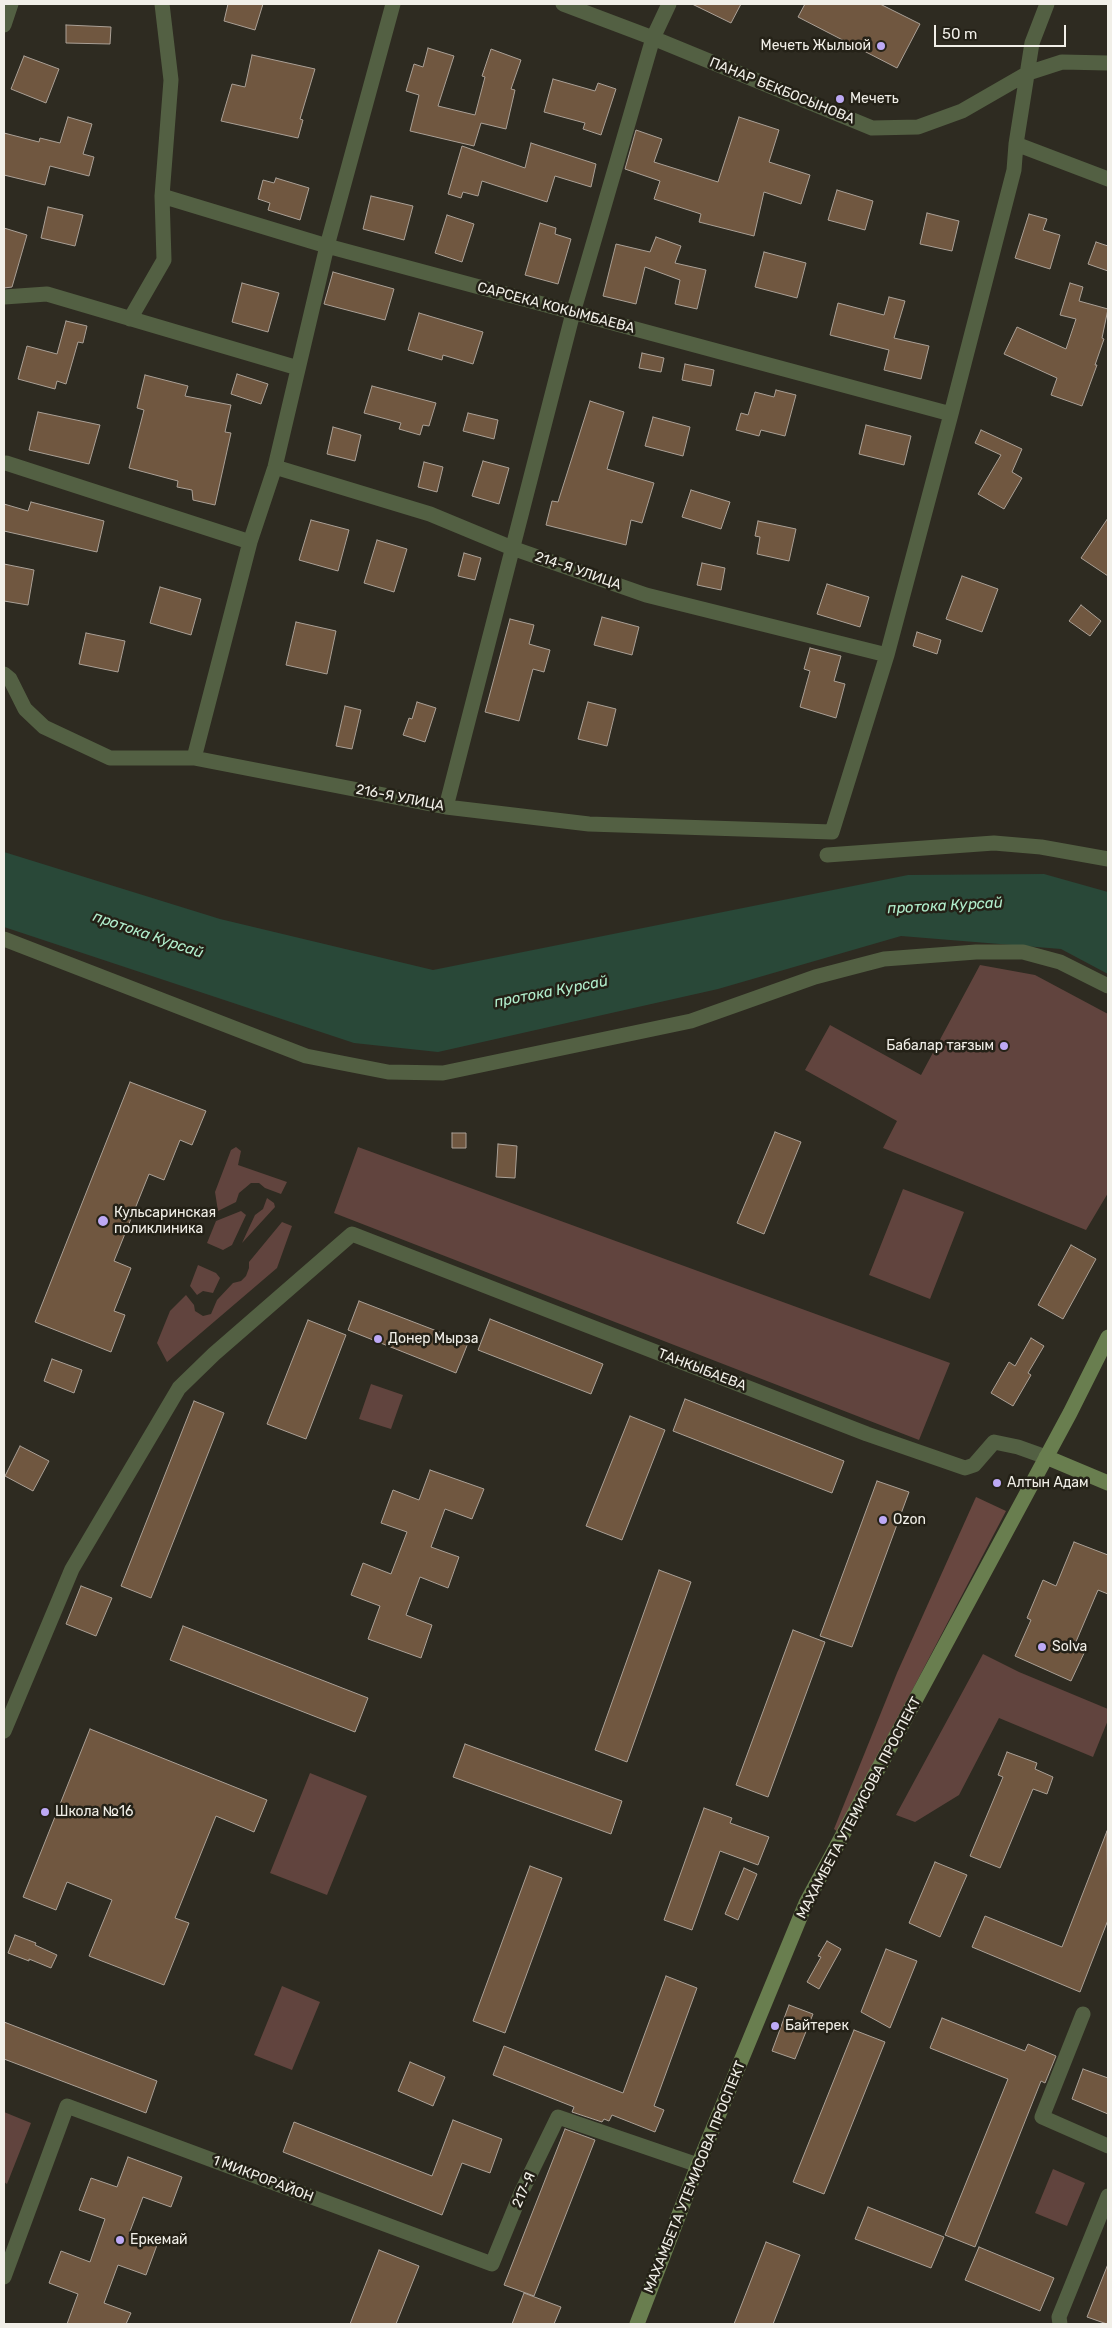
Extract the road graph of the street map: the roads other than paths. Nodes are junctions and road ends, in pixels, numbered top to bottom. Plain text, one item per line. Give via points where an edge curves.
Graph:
1 (11, 4) edge
2 (162, 4) edge
3 (393, 4) edge
4 (563, 4) edge
5 (670, 4) edge
6 (1047, 4) edge
7 (4, 25) edge
8 (653, 38) junction
9 (1108, 63) edge
10 (1028, 73) junction
11 (1016, 144) junction
12 (1108, 179) edge
13 (162, 196) junction
14 (327, 246) junction
15 (4, 297) edge
16 (573, 314) junction
17 (130, 319) junction
18 (298, 368) junction
19 (951, 414) junction
20 (6, 463) dead end
21 (275, 467) junction
22 (250, 542) junction
23 (512, 548) junction
24 (886, 655) junction
25 (4, 674) edge
26 (194, 758) junction
27 (446, 807) junction
28 (827, 855) dead end
29 (1108, 860) edge
30 (4, 939) edge
31 (1108, 986) edge
32 (1108, 1337) edge
33 (1046, 1457) junction
34 (1108, 1483) edge
35 (4, 1731) edge
36 (1083, 2014) dead end
37 (1108, 2146) edge
38 (698, 2165) junction
39 (1108, 2196) edge
40 (492, 2264) joint
41 (4, 2277) edge
42 (637, 2324) edge
43 (1060, 2324) edge

1 - 7 street
2 - 13 street via 171,80
3 - 14 street
4 - 8 street, ПАНАР БЕКБОСЫНОВА
5 - 8 street
6 - 10 street via 1032,43
8 - 10 street, ПАНАР БЕКБОСЫНОВА via 872,128 918,127 962,111
8 - 16 street
9 - 10 street, ПАНАР БЕКБОСЫНОВА via 1062,62
10 - 11 street
11 - 12 street
11 - 19 street via 1014,170
13 - 14 street, САРСЕКА КОКЫМБАЕВА
13 - 17 street via 164,260
14 - 16 street, САРСЕКА КОКЫМБАЕВА
14 - 18 street
15 - 17 street via 48,294
16 - 19 street, САРСЕКА КОКЫМБАЕВА
16 - 23 street
17 - 18 street
18 - 21 street
19 - 24 street
20 - 22 street
21 - 22 street
21 - 23 street, 214-Я УЛИЦА via 430,514
22 - 26 street
23 - 24 street, 214-Я УЛИЦА via 646,595
23 - 27 street
24 - 27 street, 216-Я УЛИЦА via 832,832 589,824
25 - 26 street, 216-Я УЛИЦА via 26,709 44,727 110,758
26 - 27 street, 216-Я УЛИЦА
28 - 29 street via 994,843 1041,847
30 - 31 street via 306,1056 388,1072 443,1073 691,1021 815,977 884,959 1024,952 1060,962
32 - 33 street, МАХАМБЕТА УТЕМИСОВА ПРОСПЕКТ
33 - 34 street
33 - 35 street, ТАНКЫБАЕВА via 994,1442 974,1465 965,1468 867,1434 352,1234 179,1388 72,1569
33 - 38 street, МАХАМБЕТА УТЕМИСОВА ПРОСПЕКТ via 806,1903
36 - 37 street via 1042,2117
38 - 40 street, 217-Я via 558,2117 521,2193
38 - 42 street, МАХАМБЕТА УТЕМИСОВА ПРОСПЕКТ
39 - 43 street via 1059,2317
40 - 41 street, 1 МИКРОРАЙОН via 67,2106

